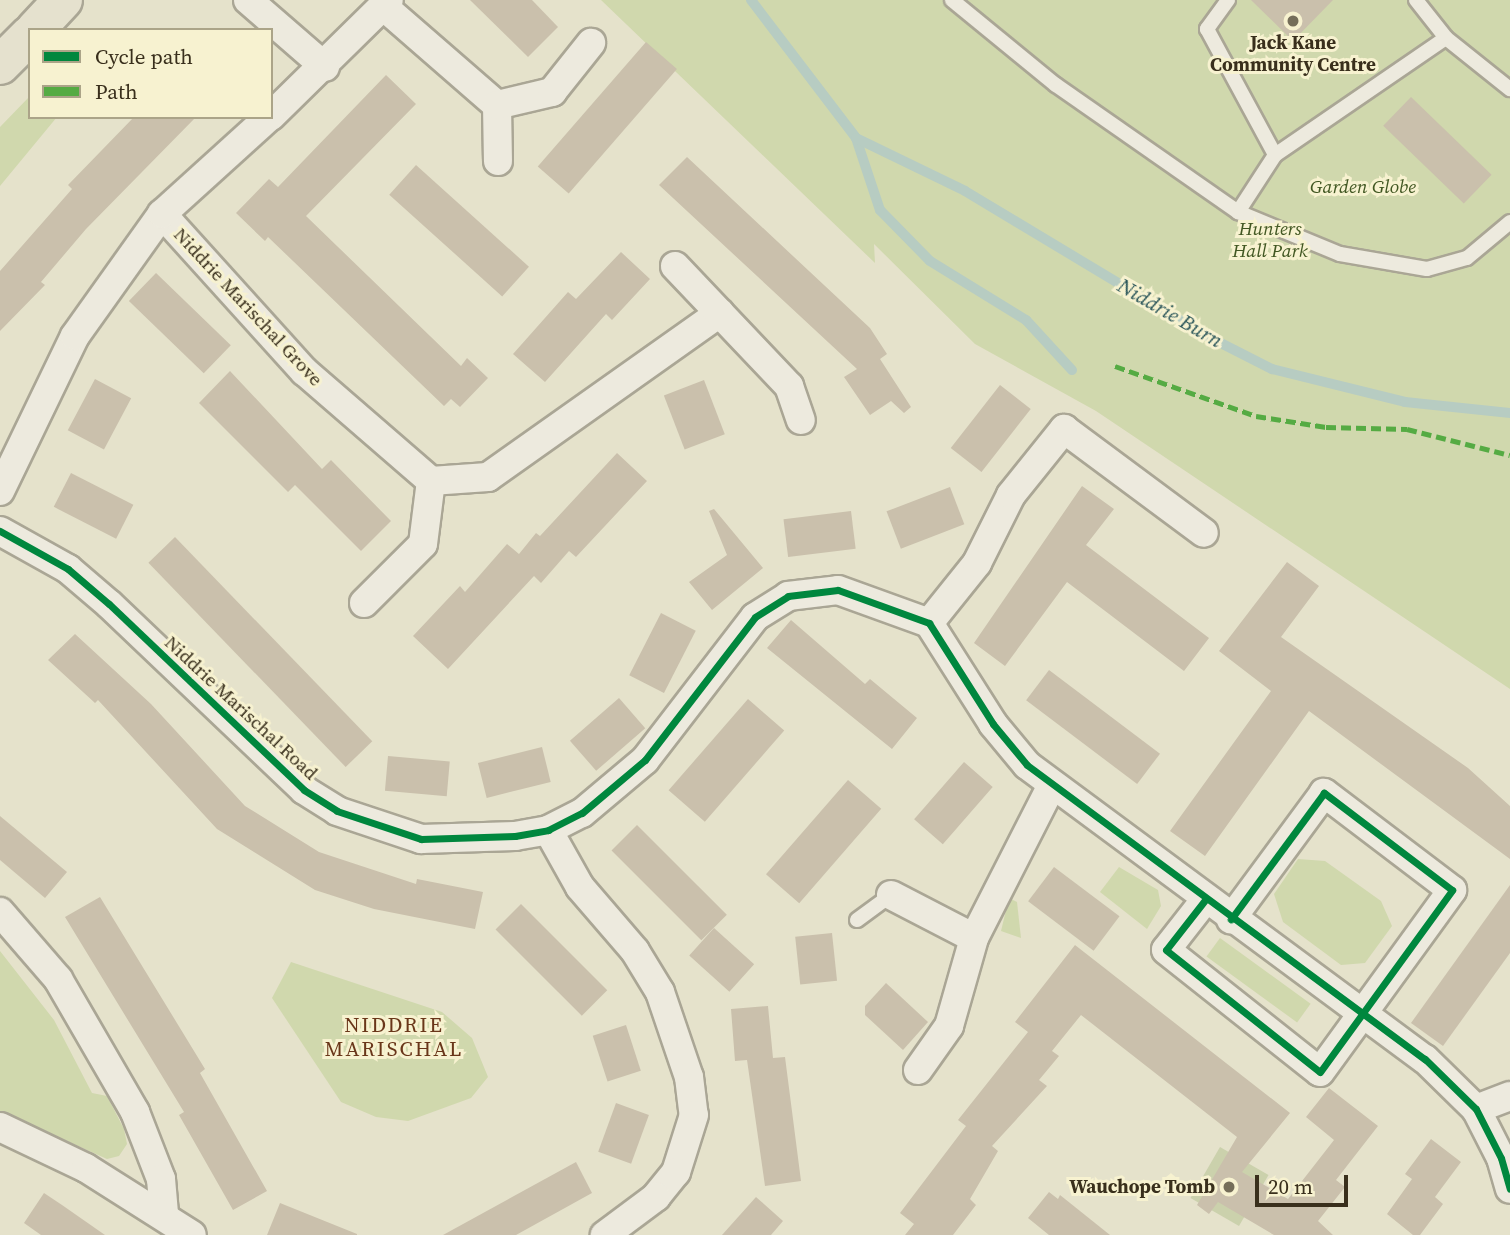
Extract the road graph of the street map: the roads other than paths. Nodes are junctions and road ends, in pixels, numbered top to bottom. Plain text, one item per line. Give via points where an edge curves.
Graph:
1 (63, 0) edge
2 (248, 0) edge
3 (952, 0) edge
4 (1228, 0) edge
5 (1416, 0) edge
6 (386, 3) edge
7 (33, 28) edge
8 (1446, 38) junction
9 (591, 43) dead end
10 (325, 67) junction
11 (1510, 89) edge
12 (496, 105) junction
13 (273, 113) edge
14 (267, 119) edge
15 (1275, 155) junction
16 (498, 161) dead end
17 (1238, 212) junction
18 (162, 214) junction
19 (1510, 222) edge
20 (675, 266) dead end
21 (720, 313) junction
22 (801, 421) dead end
23 (431, 481) junction
24 (0, 491) edge
25 (0, 531) edge
26 (1204, 533) dead end
27 (364, 603) dead end
28 (929, 623) junction
29 (1052, 785) junction
30 (548, 830) junction
31 (891, 895) joint
32 (1205, 900) junction
33 (0, 912) edge
34 (1231, 919) junction
35 (857, 920) dead end
36 (974, 938) junction
37 (1362, 1015) junction
38 (918, 1070) dead end
39 (1510, 1096) edge
40 (1476, 1109) junction
41 (0, 1127) edge
42 (1510, 1189) edge
43 (164, 1216) junction
44 (192, 1235) edge
45 (604, 1235) edge

1 - 7 main road
2 - 10 street
3 - 17 lane via 1056,85
4 - 15 lane via 1208,29
5 - 8 lane
6 - 10 street, Niddrie Marischal Grove
6 - 12 street, Niddrie Marischal Grove
8 - 11 lane
8 - 15 lane
9 - 12 street via 552,92
10 - 13 street, Niddrie Marischal Grove
12 - 16 street
14 - 18 street, Niddrie Marischal Grove
15 - 17 lane
17 - 19 lane via 1340,254 1427,269 1466,258
18 - 23 street, Niddrie Marischal Grove via 304,371
18 - 24 street, Niddrie Marischal Grove via 75,336
20 - 21 street
21 - 22 street via 789,386
21 - 23 street via 488,477
23 - 27 street via 423,544
25 - 30 street, Niddrie Marischal Road via 78,578 270,762 337,811 421,839 470,840
26 - 28 street via 1064,429 1011,495 977,563
28 - 29 street via 993,724
28 - 30 street, Niddrie Marischal Road via 838,590 788,596 755,617 619,787
29 - 32 street
29 - 36 street
30 - 45 street via 580,887 635,951 660,992 689,1077 694,1115 676,1172 656,1197
31 - 35 lane
31 - 36 street
32 - 34 street
32 - 37 street via 1166,950 1320,1072
33 - 43 street via 58,979 135,1112 161,1179
34 - 37 street
34 - 37 street via 1324,793 1452,890
36 - 38 street via 949,1026
37 - 40 street via 1425,1059
39 - 40 street
40 - 42 street
41 - 43 street via 86,1168
43 - 44 street

